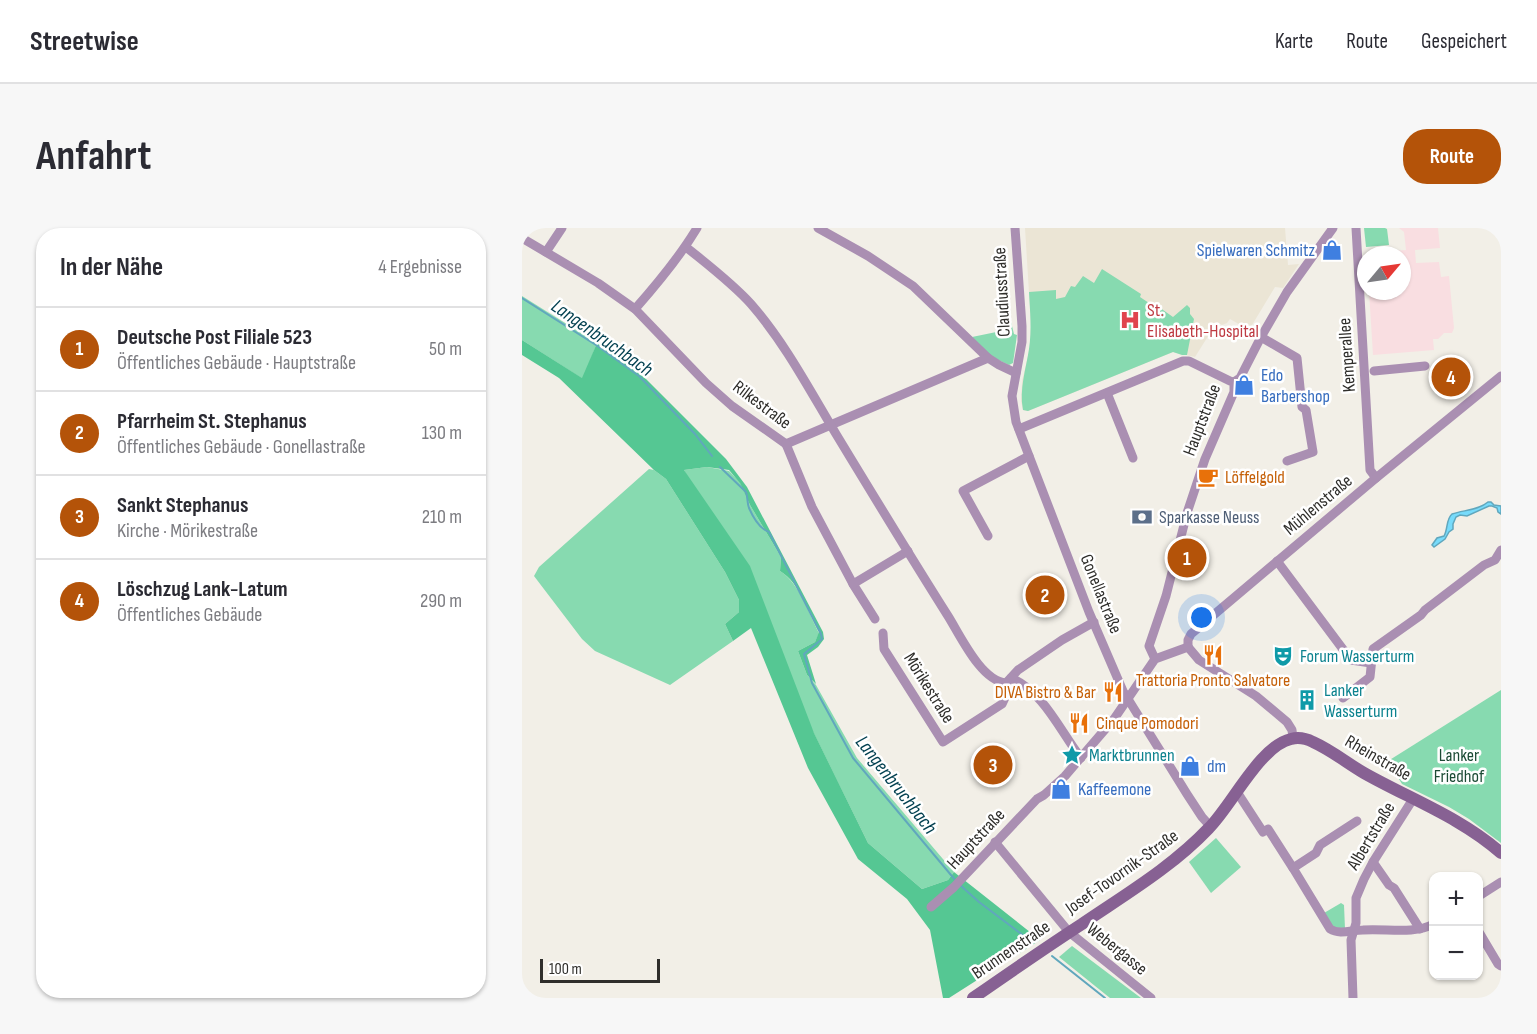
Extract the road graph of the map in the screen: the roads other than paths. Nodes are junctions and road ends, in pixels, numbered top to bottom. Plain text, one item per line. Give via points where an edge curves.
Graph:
1 (562, 228) edge
2 (697, 228) edge
3 (818, 228) edge
4 (1015, 228) edge
5 (1333, 228) edge
6 (1356, 228) edge
7 (522, 238) edge
8 (686, 247) junction
9 (546, 252) junction
10 (635, 309) junction
11 (1261, 337) junction
12 (1020, 354) joint
13 (988, 358) junction
14 (1425, 366) dead end
15 (1374, 371) dead end
16 (1016, 373) junction
17 (1501, 376) edge
18 (1234, 382) junction
19 (1107, 393) junction
20 (831, 425) junction
21 (1019, 429) junction
22 (786, 444) junction
23 (1029, 456) junction
24 (1132, 458) dead end
25 (1287, 461) dead end
26 (1376, 478) junction
27 (988, 536) dead end
28 (1501, 550) edge
29 (908, 551) junction
30 (1277, 561) junction
31 (853, 584) junction
32 (875, 619) dead end
33 (1094, 622) junction
34 (883, 633) dead end
35 (1188, 647) junction
36 (1158, 658) junction
37 (1371, 663) junction
38 (1009, 681) junction
39 (1343, 698) dead end
40 (1128, 700) junction
41 (1293, 738) junction
42 (1081, 758) junction
43 (1237, 792) junction
44 (1413, 799) junction
45 (1357, 821) dead end
46 (1211, 827) junction
47 (995, 842) junction
48 (1501, 853) edge
49 (1373, 862) junction
50 (1293, 868) junction
51 (1501, 882) edge
52 (1483, 893) edge
53 (931, 908) dead end
54 (1429, 926) edge
55 (1420, 929) junction
56 (1353, 931) junction
57 (1069, 932) junction
58 (1483, 939) edge
59 (1501, 966) edge
60 (973, 998) edge
61 (1151, 998) edge
62 (1353, 998) edge

1 - 9 street
2 - 8 street
3 - 13 street via 913,286
4 - 12 street, Claudiusstraße via 1022,325
5 - 11 street, Hauptstraße via 1287,292
6 - 26 street, Kemperallee via 1370,470
7 - 9 street, Rilkestraße
8 - 10 street
8 - 20 street via 733,286 766,322
9 - 10 street, Rilkestraße
10 - 22 street, Rilkestraße via 706,383
11 - 18 street, Hauptstraße via 1240,378
11 - 25 street via 1297,358 1302,407 1306,410 1313,452
12 - 16 street, Gonellastraße
13 - 16 street
13 - 20 street, Rilkestraße
14 - 15 street
16 - 21 street, Gonellastraße via 1012,396
17 - 26 street, Mühlenstraße
18 - 19 street via 1183,361
18 - 36 street, Hauptstraße via 1234,392 1187,513 1149,646
19 - 21 street
19 - 24 street
20 - 22 street, Rilkestraße
20 - 29 street
21 - 23 street, Gonellastraße
22 - 31 street via 812,507
23 - 27 street via 963,491
23 - 33 street, Gonellastraße
26 - 30 street, Mühlenstraße
28 - 37 street via 1495,560 1373,649
29 - 31 street
29 - 38 street via 975,660 999,682
30 - 35 street, Mühlenstraße via 1191,634
30 - 37 street via 1351,660
31 - 32 street
33 - 38 street via 1035,658
33 - 40 street, Gonellastraße
34 - 38 street, Mörikestraße via 884,649 943,742 1002,704
35 - 36 street
35 - 41 street via 1199,660 1256,696 1287,722
36 - 40 street, Hauptstraße
37 - 39 street via 1370,677
38 - 42 street via 1026,687 1048,710
40 - 42 street, Hauptstraße
40 - 46 street, Gonellastraße
41 - 43 street, Josef-Tovornik-Straße via 1265,756
41 - 44 street, Rheinstraße via 1322,746
42 - 47 street, Hauptstraße
43 - 46 street, Josef-Tovornik-Straße
43 - 50 street via 1263,832 1268,829
44 - 48 street, Rheinstraße via 1454,820
44 - 49 street, Albertstraße
45 - 50 street via 1320,844 1316,853
46 - 57 street, Josef-Tovornik-Straße via 1145,882
47 - 53 street, Hauptstraße
47 - 57 street, Webergasse
49 - 55 street
49 - 56 street, Albertstraße via 1356,898
50 - 56 street via 1330,929
51 - 52 street
54 - 55 street
55 - 56 street
56 - 62 street, Albertstraße
57 - 60 street, Brunnenstraße
57 - 61 street, Webergasse
58 - 59 street

